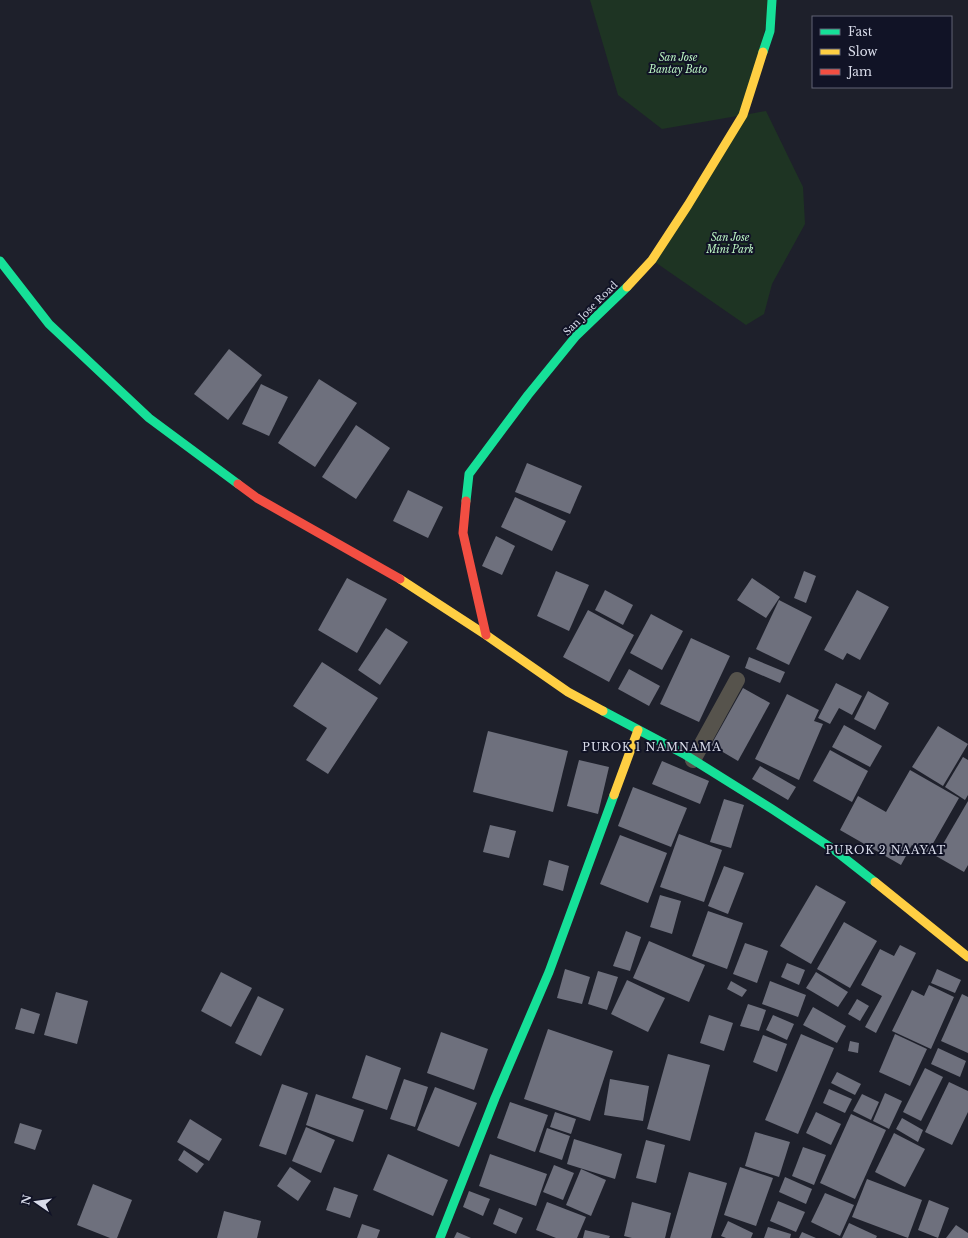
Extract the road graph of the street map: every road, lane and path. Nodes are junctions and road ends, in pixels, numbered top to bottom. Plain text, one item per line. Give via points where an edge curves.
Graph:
1 (772, 0) edge
2 (0, 261) edge
3 (486, 635) junction
4 (737, 680) dead end
5 (638, 730) junction
6 (693, 760) junction
7 (968, 957) edge
8 (440, 1238) edge

1 - 3 street, San Jose Road via 770,31 743,115 688,205 652,260 576,336 469,474 463,534
2 - 3 street via 49,324 149,418 257,498 409,584
3 - 5 street via 568,692
4 - 6 lane
5 - 6 street
5 - 8 street via 549,972 495,1098
6 - 7 street via 833,849

